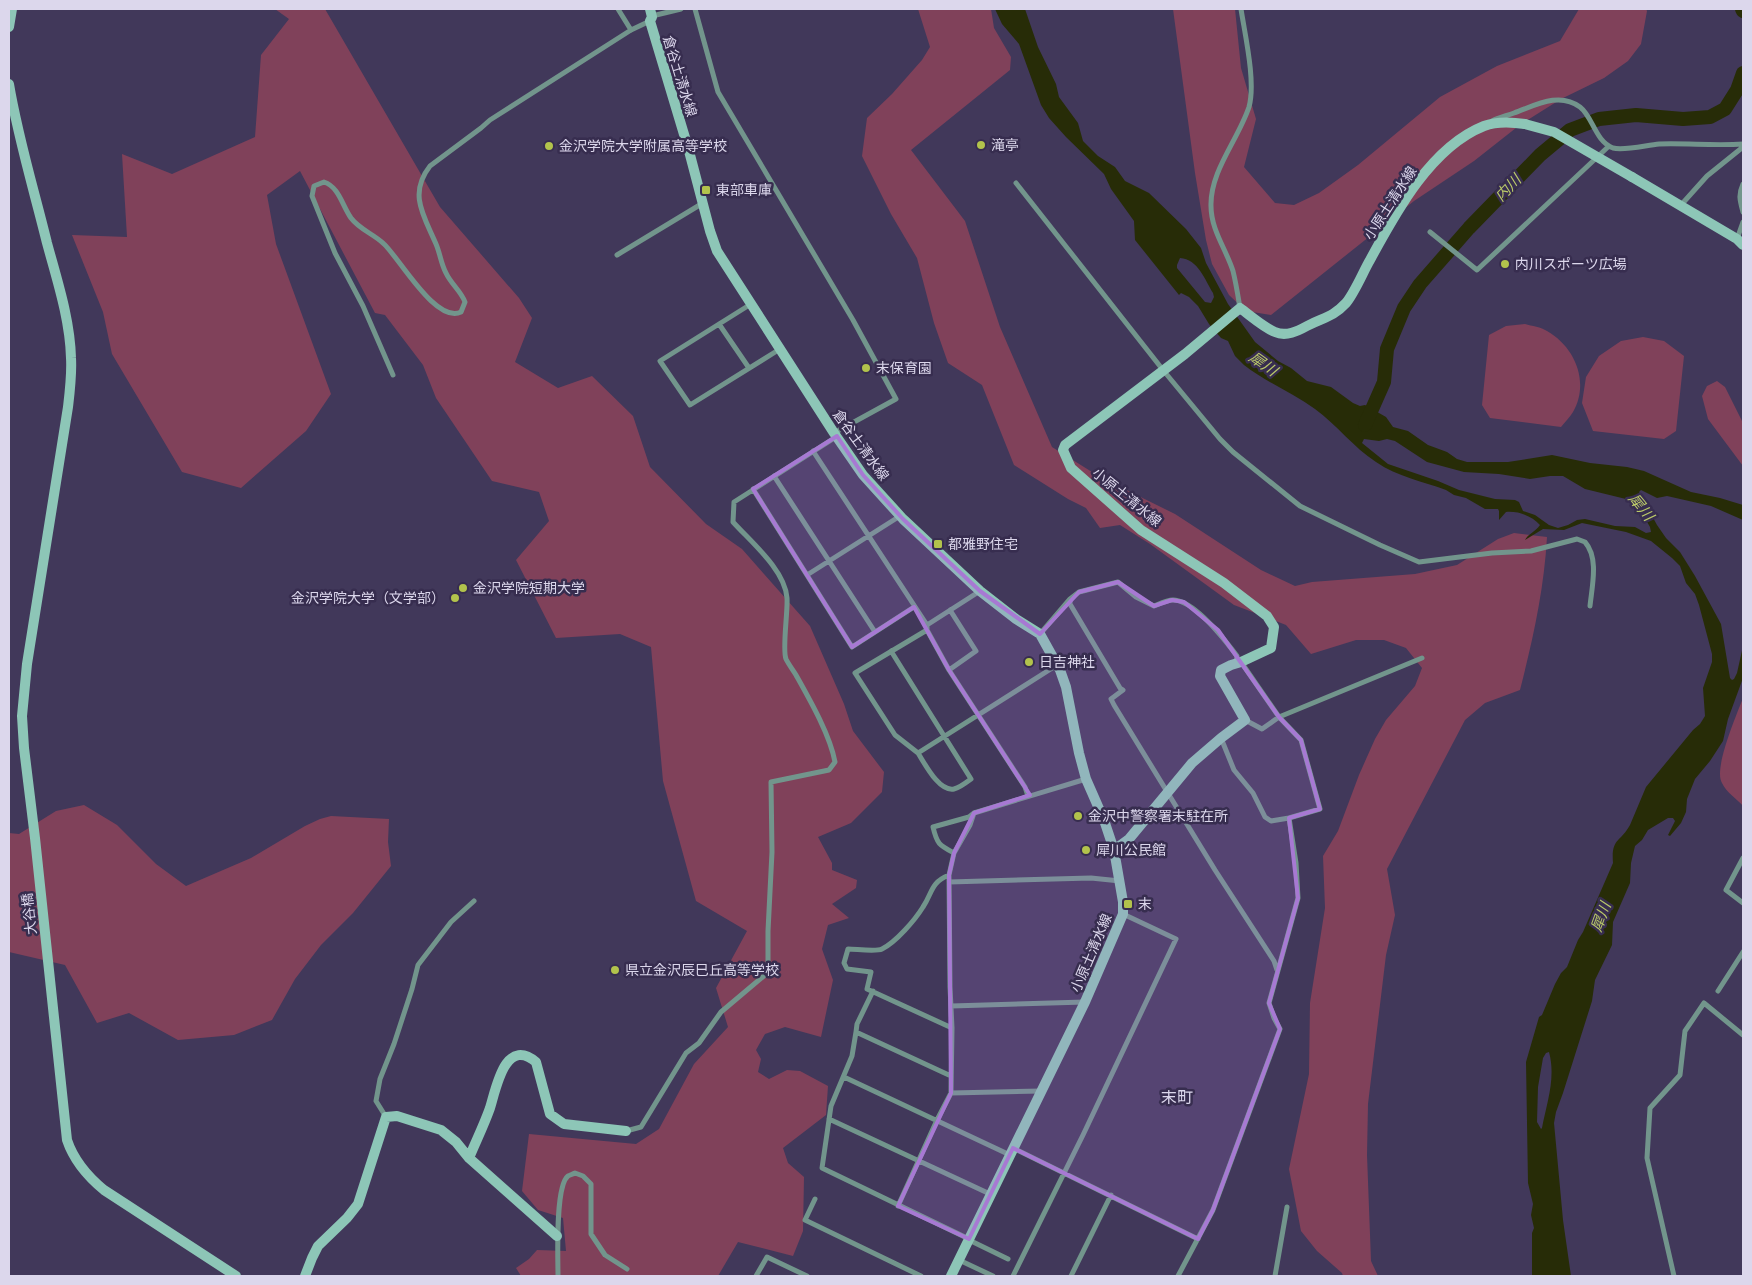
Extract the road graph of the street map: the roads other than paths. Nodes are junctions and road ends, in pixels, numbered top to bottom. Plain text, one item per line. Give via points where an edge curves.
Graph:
1 (12, 9) edge
2 (618, 9) edge
3 (681, 9) edge
4 (695, 9) edge
5 (1241, 9) edge
6 (650, 16) edge
7 (9, 27) edge
8 (631, 30) junction
9 (9, 84) edge
10 (1485, 125) junction
11 (1743, 145) edge
12 (1609, 146) junction
13 (1016, 183) dead end
14 (1743, 184) edge
15 (703, 203) junction
16 (1681, 205) junction
17 (1743, 212) edge
18 (1743, 222) edge
19 (1430, 232) dead end
20 (1740, 242) edge
21 (617, 255) dead end
22 (751, 304) junction
23 (1239, 309) junction
24 (719, 324) junction
25 (780, 349) junction
26 (749, 368) junction
27 (1163, 370) junction
28 (393, 375) dead end
29 (835, 435) junction
30 (813, 451) junction
31 (774, 476) junction
32 (753, 489) junction
33 (900, 516) junction
34 (868, 536) junction
35 (829, 560) junction
36 (807, 575) junction
37 (980, 591) junction
38 (1070, 599) junction
39 (1590, 606) dead end
40 (914, 607) junction
41 (950, 610) junction
42 (927, 628) junction
43 (875, 632) junction
44 (1040, 634) junction
45 (891, 651) junction
46 (1422, 658) dead end
47 (1238, 663) junction
48 (1057, 664) junction
49 (949, 670) junction
50 (978, 716) junction
51 (1279, 717) junction
52 (1245, 720) junction
53 (944, 737) junction
54 (1221, 738) junction
55 (918, 753) junction
56 (1086, 779) junction
57 (1167, 793) junction
58 (1028, 796) junction
59 (974, 813) junction
60 (1289, 818) junction
61 (1114, 850) junction
62 (954, 853) junction
63 (1743, 858) edge
64 (949, 876) junction
65 (1120, 881) junction
66 (949, 882) junction
67 (474, 901) dead end
68 (1743, 903) edge
69 (1123, 914) junction
70 (1743, 952) edge
71 (1277, 971) junction
72 (873, 991) junction
73 (1718, 991) dead end
74 (1085, 1002) junction
75 (951, 1006) junction
76 (952, 1028) junction
77 (856, 1032) junction
78 (1743, 1035) edge
79 (951, 1076) junction
80 (844, 1077) junction
81 (1042, 1091) junction
82 (951, 1093) junction
83 (386, 1117) junction
84 (829, 1120) junction
85 (937, 1120) junction
86 (626, 1131) joint
87 (1011, 1152) junction
88 (469, 1158) junction
89 (918, 1161) junction
90 (1063, 1173) junction
91 (990, 1194) junction
92 (1111, 1195) junction
93 (815, 1199) dead end
94 (898, 1206) junction
95 (1287, 1207) dead end
96 (556, 1236) junction
97 (969, 1239) junction
98 (1198, 1239) junction
99 (1008, 1259) dead end
100 (958, 1260) junction
101 (627, 1268) dead end
102 (236, 1276) edge
103 (305, 1276) edge
104 (558, 1276) edge
105 (756, 1276) edge
106 (807, 1276) edge
107 (921, 1276) edge
108 (950, 1276) edge
109 (993, 1276) edge
110 (1013, 1276) edge
111 (1071, 1276) edge
112 (1178, 1276) edge
113 (1275, 1276) edge
114 (1674, 1276) edge

1 - 7 main road
2 - 8 street
3 - 6 street
4 - 29 street via 718,92 896,399
5 - 23 street via 1251,81 1250,105 1218,175 1211,206 1212,222 1233,270
6 - 8 street
6 - 15 main road, 倉谷土清水線
8 - 28 street via 490,120 426,171 418,192 420,207 447,275 463,296 465,302 457,314 450,314 430,299 392,251 360,228 330,184 324,182 314,186 312,196 334,254 363,306
9 - 102 main road, 大谷橋 via 70,338 72,379 22,716 67,1140 71,1153 104,1190
10 - 12 street via 1500,116 1542,102 1564,100 1580,107
10 - 16 main road, 小原土清水線, bridge via 1510,122 1554,132
10 - 23 main road, 小原土清水線 via 1465,135 1442,153 1412,189 1348,301 1333,315 1286,334 1276,332
11 - 12 street via 1659,144 1615,149
11 - 16 street via 1707,176
12 - 19 street via 1477,270
13 - 27 street
14 - 17 street via 1739,192
15 - 21 street
15 - 22 main road, 倉谷土清水線 via 717,251
16 - 20 main road, 小原土清水線
18 - 20 street
22 - 24 street
22 - 25 main road, 倉谷土清水線
23 - 27 main road, 小原土清水線
24 - 26 street
24 - 26 street via 660,361 690,405
25 - 26 street
25 - 29 main road, 倉谷土清水線
27 - 39 street via 1233,452 1300,506 1405,557 1419,562 1531,550 1577,540 1586,542 1592,552 1593,567
27 - 47 main road, 小原土清水線 via 1069,441 1063,450 1071,468 1142,530 1267,616 1274,627 1271,648
29 - 30 street
29 - 33 main road, 倉谷土清水線 via 863,475
30 - 31 street
30 - 34 street
31 - 32 street
31 - 35 street
32 - 36 street
32 - 86 street via 734,502 734,522 783,580 787,597 785,658 826,735 835,762 829,770 771,782 772,852 768,967 765,975 721,1012 699,1043 686,1053 641,1127
33 - 34 street
33 - 37 main road, 倉谷土清水線
34 - 35 street
34 - 40 street
35 - 36 street
35 - 43 street
36 - 43 street via 852,647
37 - 41 street
37 - 44 main road, 倉谷土清水線
38 - 44 street
38 - 47 street via 1079,592 1118,582 1154,606 1172,600 1184,602 1218,630 1238,656
38 - 57 street via 1070,604 1123,690 1111,699 1114,705
40 - 42 street
40 - 43 street
41 - 42 street
41 - 49 street via 976,651
42 - 45 street
42 - 49 street
44 - 48 main road, 倉谷土清水線
45 - 53 street
45 - 55 street via 855,673 896,735
46 - 51 street
47 - 51 street
47 - 52 main road, 小原土清水線 via 1221,670 1220,676
48 - 50 street
48 - 56 main road, 倉谷土清水線 via 1066,687
49 - 50 street
50 - 53 street
50 - 58 street
51 - 52 street via 1262,729
51 - 60 street via 1301,740 1320,809
52 - 54 main road
53 - 55 street
53 - 55 street via 971,779 955,790 945,788 932,775
54 - 57 main road via 1192,763
54 - 60 street via 1234,770 1253,793 1265,817 1271,821
56 - 58 street
56 - 61 main road, 倉谷土清水線
57 - 61 main road via 1129,839
57 - 71 street via 1274,961
58 - 59 street
59 - 62 street
59 - 62 street via 933,827 939,845
60 - 71 street via 1298,898
61 - 65 main road, 小原土清水線
62 - 64 street
63 - 68 street via 1726,890
64 - 66 street
64 - 72 street via 940,879 923,907 898,937 881,950 848,949 844,964 847,969 870,972 867,988
65 - 66 street via 1091,878
65 - 69 main road, 小原土清水線
66 - 75 street
67 - 83 street via 451,922 418,964 380,1079 376,1101
69 - 74 main road, 小原土清水線
69 - 90 street via 1176,939
70 - 73 street
71 - 98 street via 1270,1004 1280,1029 1213,1210
72 - 76 street
72 - 77 street
74 - 75 street
74 - 81 main road, 小原土清水線
75 - 76 street
76 - 79 street
77 - 79 street
77 - 80 street
78 - 114 street via 1704,1003 1685,1031 1680,1075 1650,1108 1647,1158
79 - 82 street
80 - 84 street via 831,1106
80 - 85 street
81 - 82 street
81 - 87 main road, 小原土清水線
82 - 85 street
83 - 88 main road via 396,1116 441,1130
83 - 103 main road via 358,1204 318,1246
84 - 89 street
84 - 94 street via 822,1168
85 - 87 street
85 - 89 street
86 - 88 main road via 564,1124 555,1119 550,1114 536,1062 520,1055 509,1059 499,1076 490,1108
87 - 90 street
87 - 91 main road, 小原土清水線
88 - 96 main road
89 - 91 street
89 - 94 street
90 - 92 street
90 - 110 street
91 - 97 main road, 小原土清水線
92 - 98 street
92 - 111 street
93 - 107 street via 806,1220
94 - 97 street
95 - 113 street
96 - 101 street via 563,1185 567,1176 575,1173 591,1184 591,1234 605,1255
96 - 104 street
97 - 99 street
97 - 100 main road, 小原土清水線
98 - 112 street
100 - 108 main road, 小原土清水線
100 - 109 street
105 - 106 street via 768,1258

